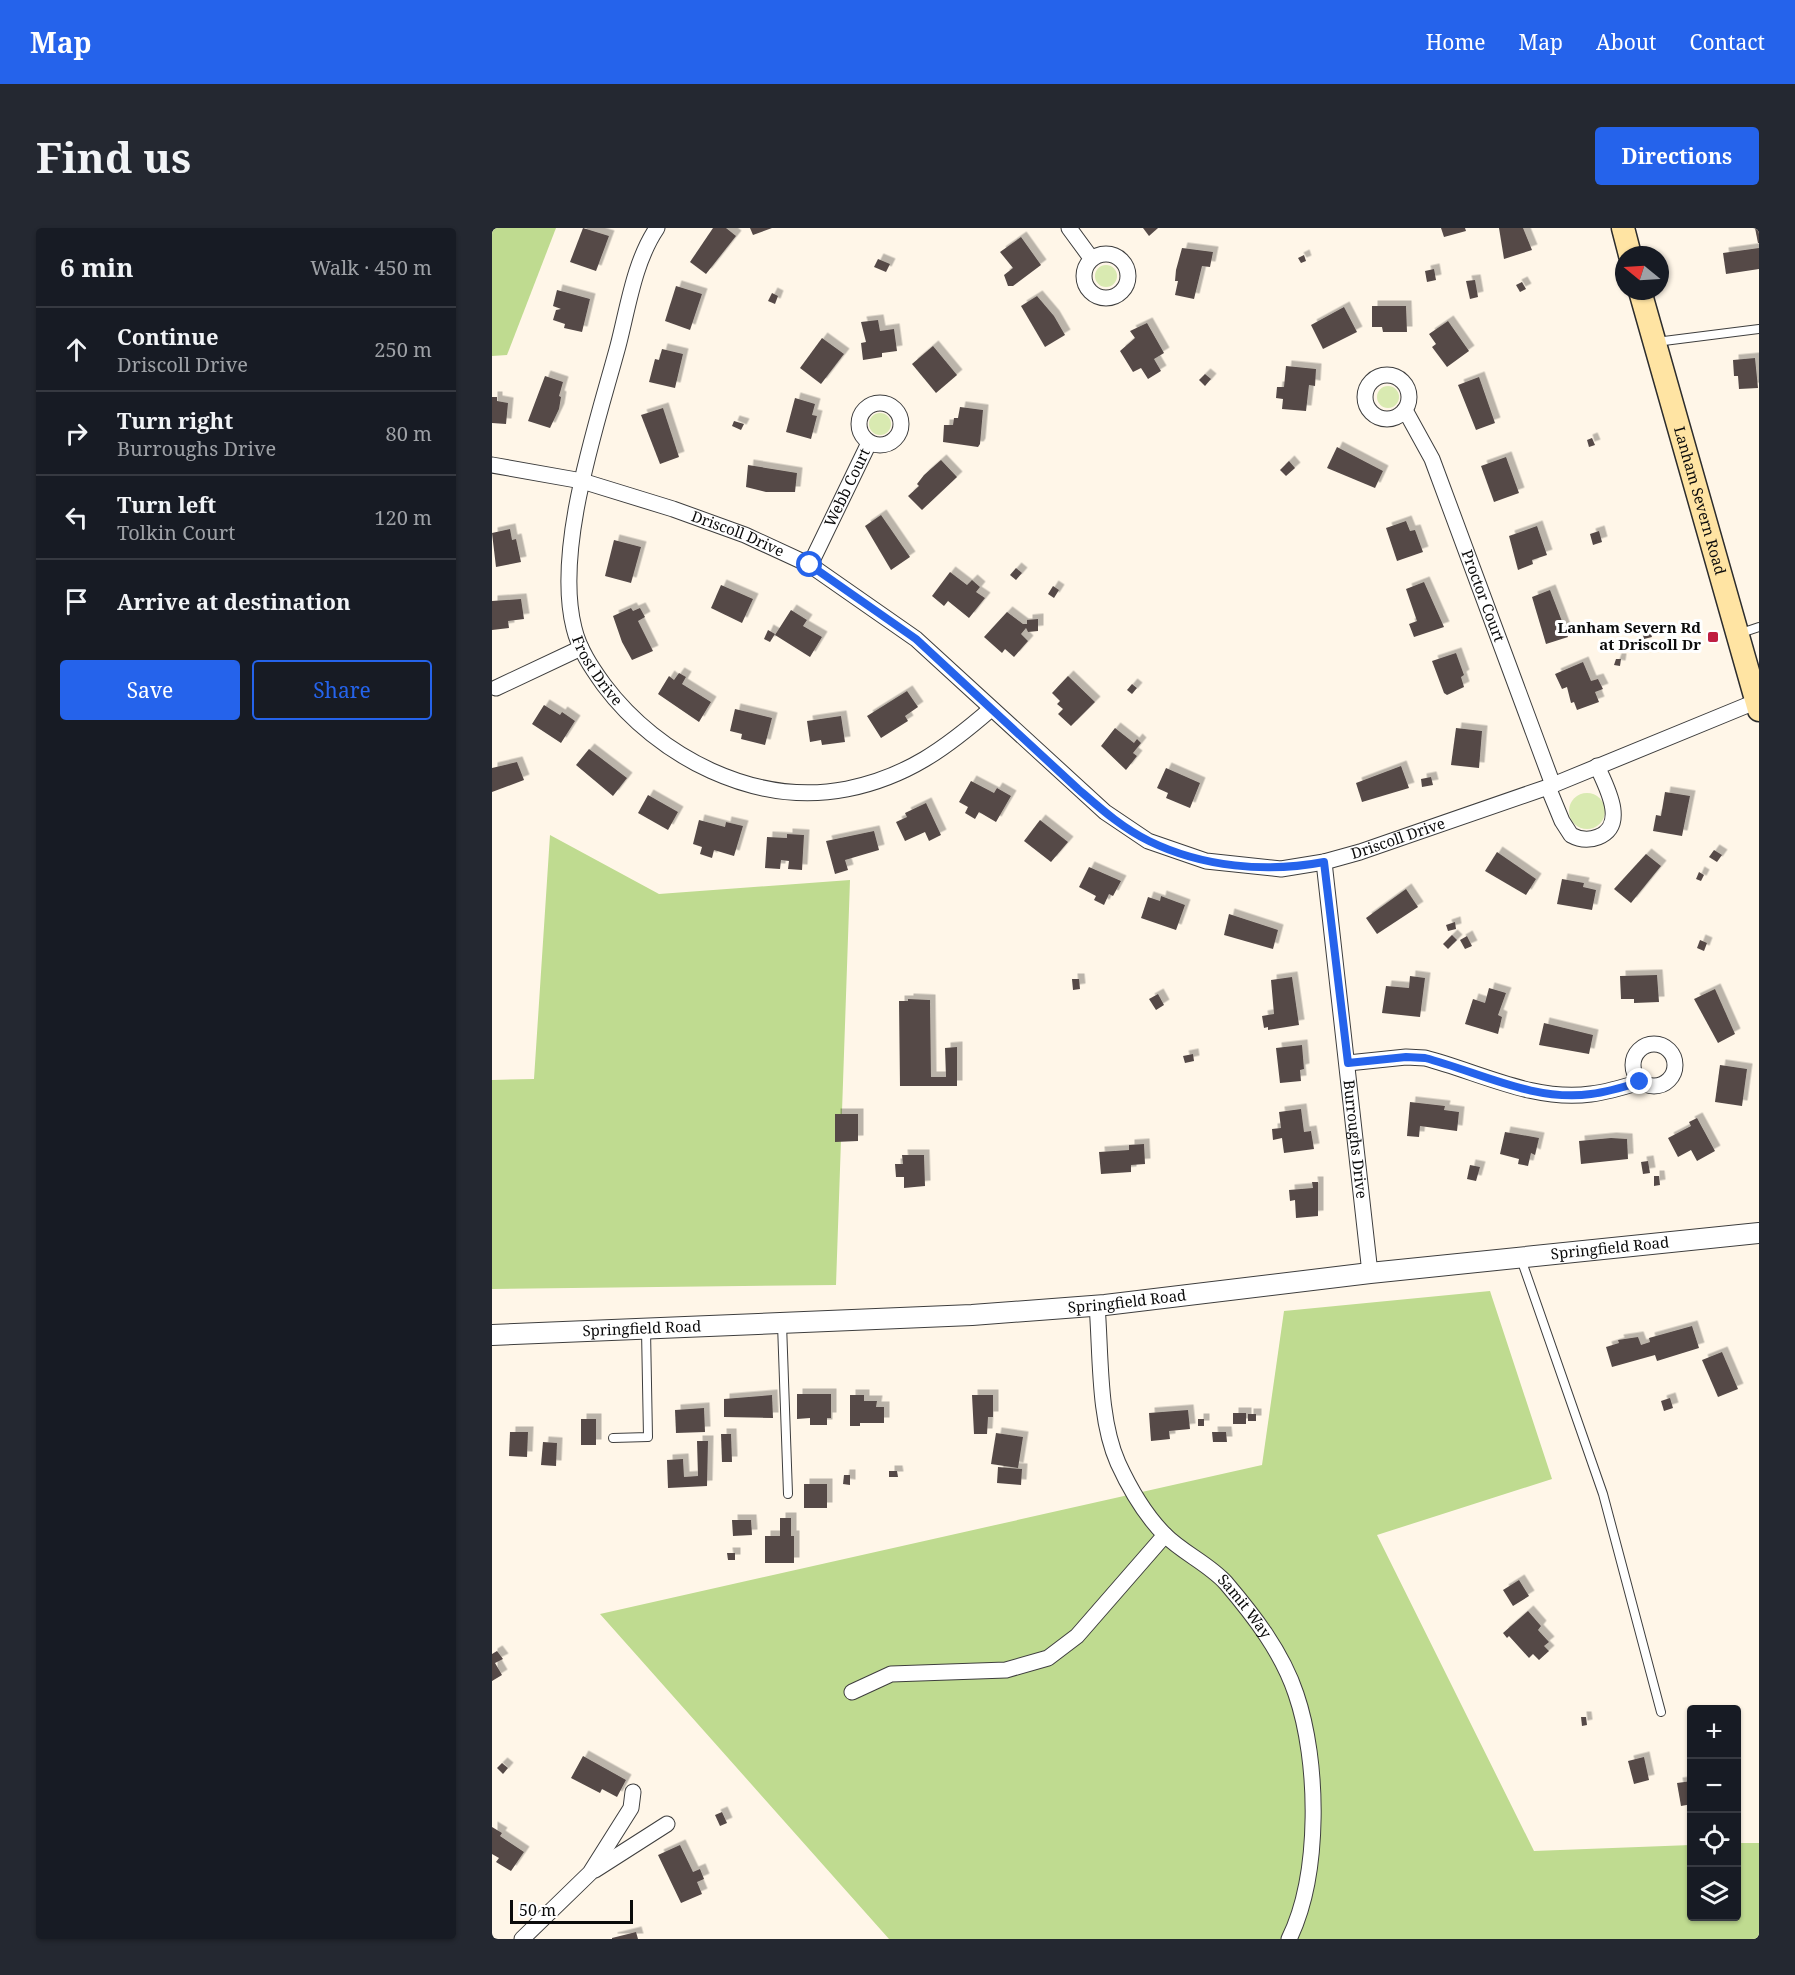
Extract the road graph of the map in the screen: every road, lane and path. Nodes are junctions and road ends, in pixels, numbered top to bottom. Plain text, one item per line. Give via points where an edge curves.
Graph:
1 (657, 228) edge
2 (1069, 228) edge
3 (1623, 228) edge
4 (1628, 246) edge
5 (1091, 258) dead end
6 (1642, 300) edge
7 (1759, 329) edge
8 (1654, 342) junction
9 (1406, 410) dead end
10 (869, 443) dead end
11 (492, 465) edge
12 (582, 482) junction
13 (810, 565) junction
14 (1759, 627) edge
15 (1736, 635) junction
16 (580, 648) junction
17 (496, 688) dead end
18 (1757, 706) edge
19 (991, 709) junction
20 (1597, 766) junction
21 (1550, 786) junction
22 (1324, 862) junction
23 (1348, 1063) junction
24 (1640, 1082) dead end
25 (1759, 1233) edge
26 (1521, 1257) junction
27 (1370, 1273) junction
28 (1097, 1305) junction
29 (782, 1323) junction
30 (646, 1328) junction
31 (492, 1335) edge
32 (613, 1438) dead end
33 (788, 1494) dead end
34 (1165, 1535) junction
35 (852, 1692) dead end
36 (1661, 1712) dead end
37 (633, 1791) dead end
38 (667, 1824) dead end
39 (590, 1874) junction
40 (522, 1939) edge
41 (1289, 1939) edge

1 - 12 street, Frost Drive via 638,270
2 - 5 street
3 - 4 main road
6 - 8 main road, Lanham Severn Road
7 - 8 lane
8 - 15 main road, Lanham Severn Road
9 - 21 street, Proctor Court via 1432,459
10 - 13 street, Webb Court
11 - 12 street, Driscoll Drive
12 - 13 street, Driscoll Drive via 745,535
12 - 16 street, Frost Drive via 568,576 569,605
13 - 19 street, Driscoll Drive via 916,639
14 - 15 lane
15 - 18 main road, Lanham Severn Road
16 - 17 street
16 - 19 street, Frost Drive via 631,718 655,737 702,767 762,787 824,792 891,776 946,748
18 - 20 street, Driscoll Drive
19 - 22 street, Driscoll Drive via 1105,812 1148,841 1206,861 1237,865 1281,868
20 - 21 street, Driscoll Drive
20 - 21 street, Proctor Court via 1614,813 1612,825 1598,837 1587,840 1571,835
21 - 22 street, Driscoll Drive
22 - 23 street, Burroughs Drive
23 - 24 street via 1425,1058 1539,1093 1564,1095 1590,1095
23 - 27 street, Burroughs Drive
25 - 26 street, Springfield Road
26 - 27 street, Springfield Road
26 - 36 lane via 1603,1494
27 - 28 street, Springfield Road
28 - 29 street, Springfield Road
28 - 34 street, Samit Way via 1104,1410 1117,1461
29 - 30 street, Springfield Road
29 - 33 lane
30 - 31 street, Springfield Road
30 - 32 lane via 648,1437
34 - 35 street via 1077,1636 1048,1658 1006,1670 891,1674
34 - 41 street, Samit Way via 1223,1580 1264,1630 1296,1693 1312,1766 1313,1842 1298,1922
37 - 39 street via 631,1808
38 - 39 street
39 - 40 street

